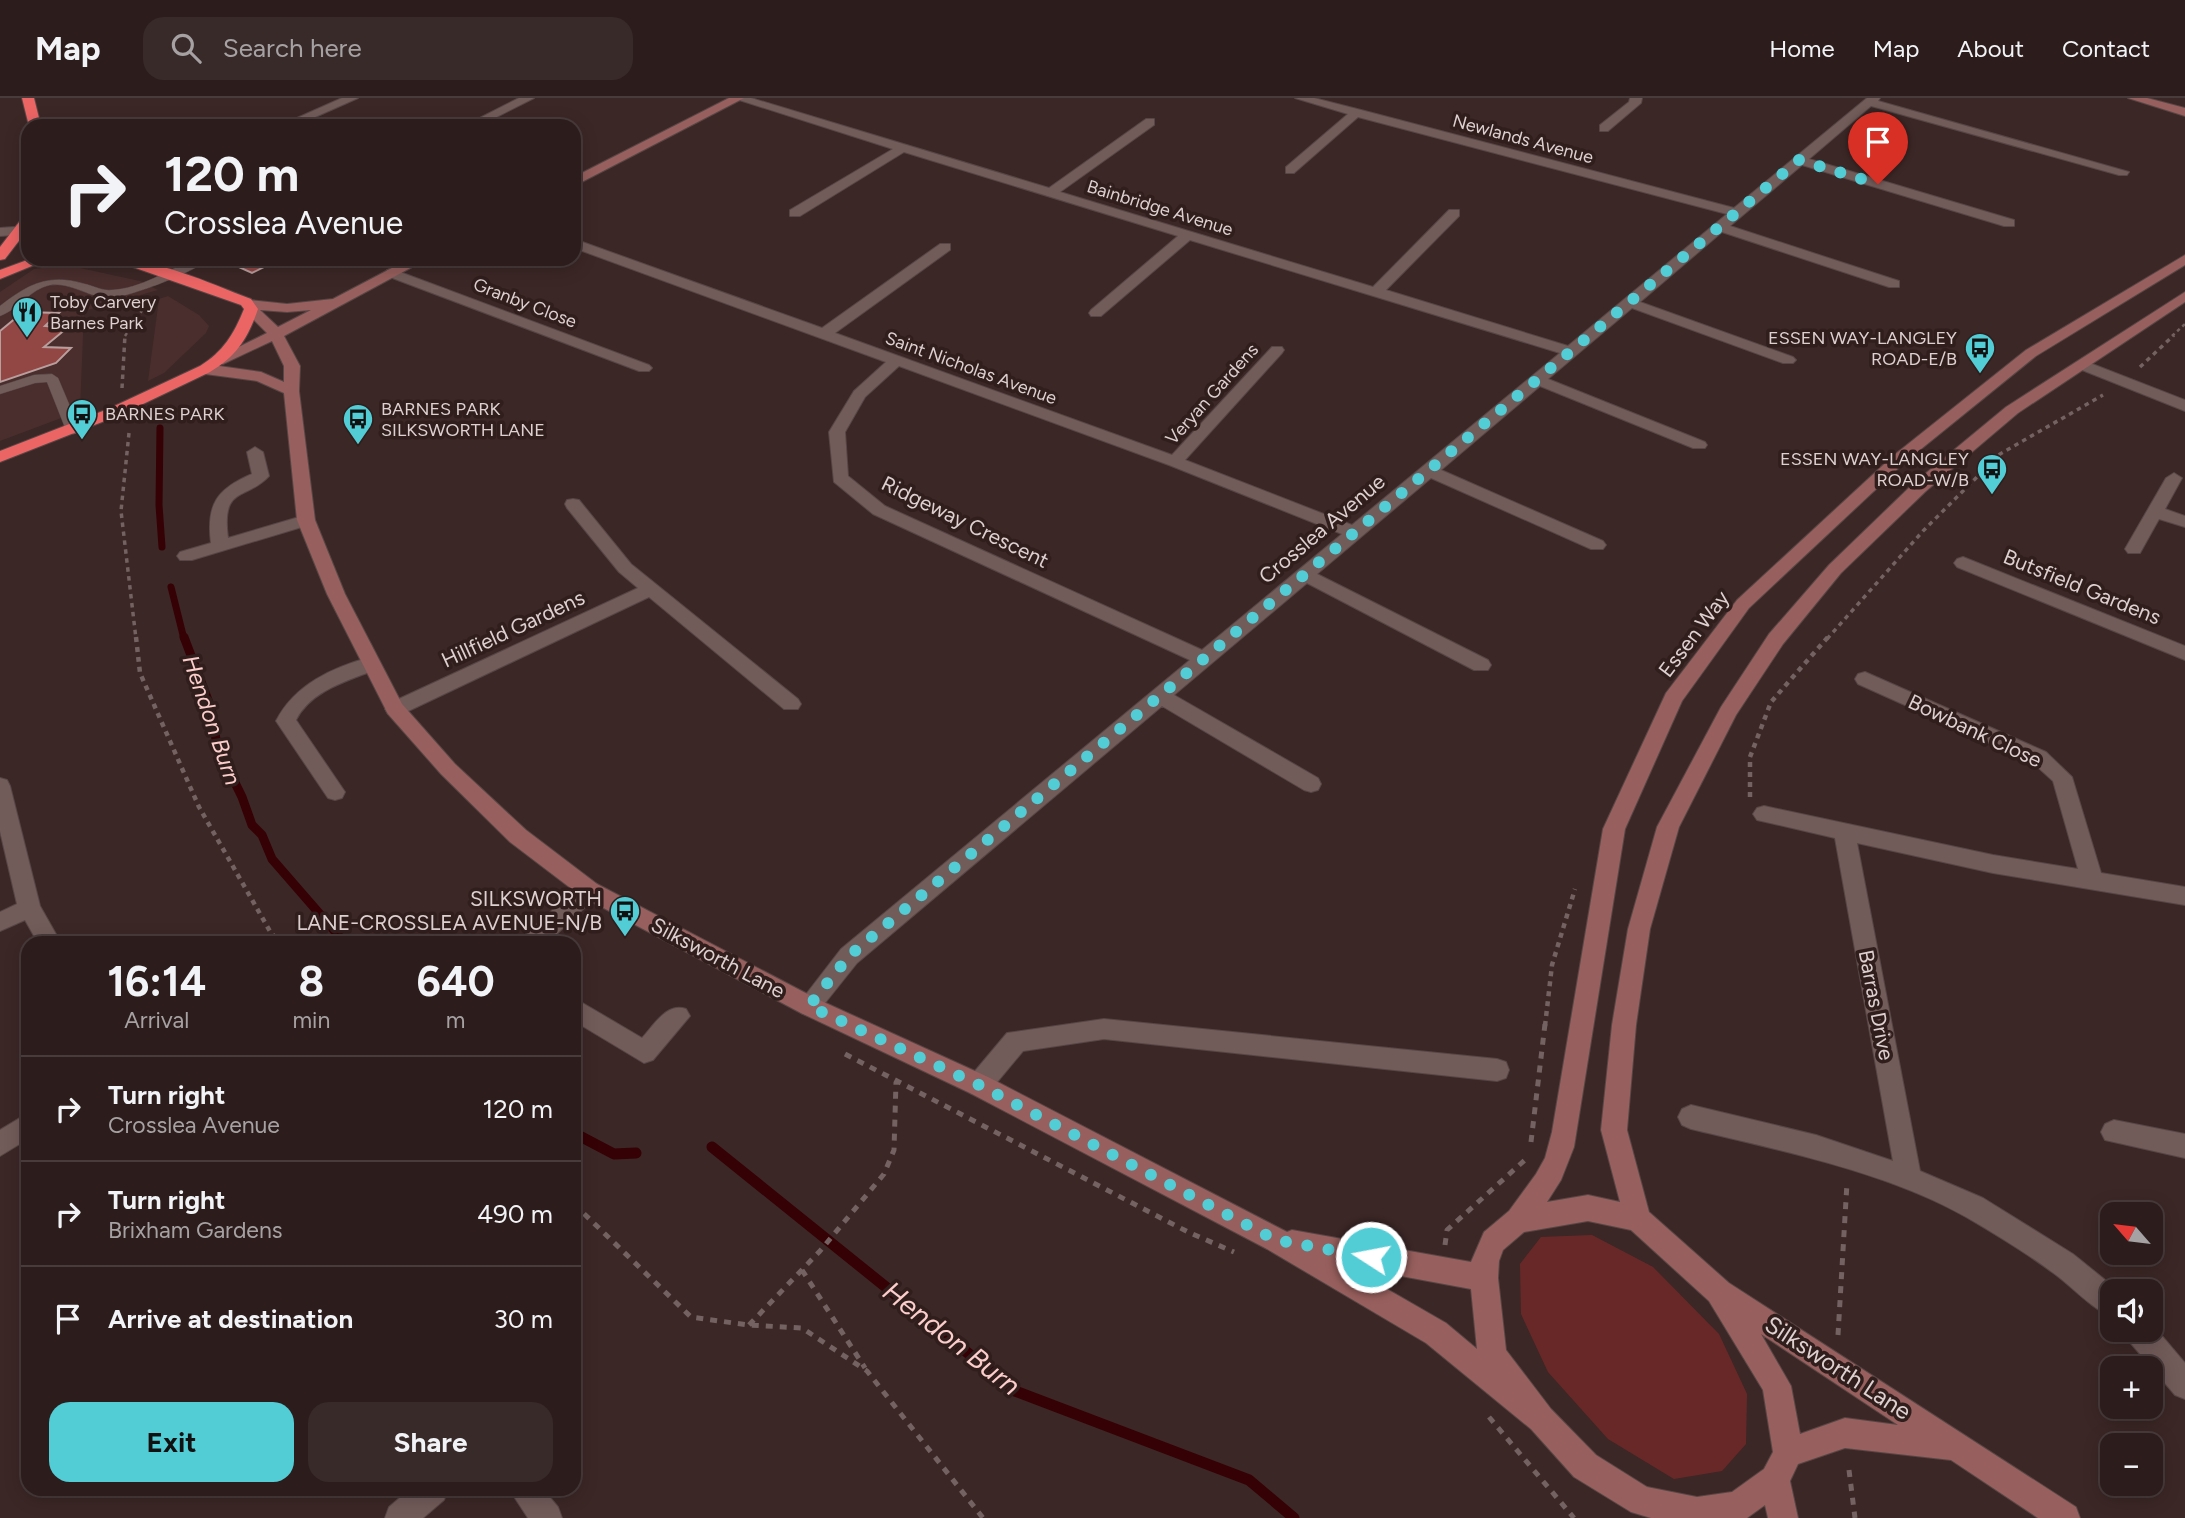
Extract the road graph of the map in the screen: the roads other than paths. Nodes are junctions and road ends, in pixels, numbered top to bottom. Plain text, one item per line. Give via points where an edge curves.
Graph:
1 (28, 98) edge
2 (352, 98) edge
3 (528, 98) edge
4 (710, 98) edge
5 (1301, 98) edge
6 (1636, 98) edge
7 (2134, 98) edge
8 (736, 100) edge
9 (1871, 100) edge
10 (1357, 112) junction
11 (2185, 112) edge
12 (33, 119) edge
13 (302, 119) edge
14 (484, 119) edge
15 (1150, 122) dead end
16 (1604, 128) dead end
17 (903, 148) junction
18 (1799, 160) junction
19 (1290, 170) dead end
20 (2123, 172) dead end
21 (581, 178) edge
22 (1050, 193) junction
23 (795, 213) dead end
24 (1454, 213) dead end
25 (1736, 213) junction
26 (2009, 223) dead end
27 (1720, 227) junction
28 (21, 228) edge
29 (0, 232) edge
30 (21, 232) edge
31 (1187, 234) junction
32 (581, 246) edge
33 (945, 247) dead end
34 (0, 256) edge
35 (2185, 259) edge
36 (24, 266) edge
37 (142, 266) edge
38 (188, 266) edge
39 (406, 266) edge
40 (392, 273) junction
41 (171, 274) junction
42 (0, 275) edge
43 (1894, 284) dead end
44 (1376, 292) junction
45 (2185, 296) edge
46 (343, 298) junction
47 (1628, 302) junction
48 (249, 305) junction
49 (0, 312) edge
50 (1096, 313) dead end
51 (824, 334) junction
52 (277, 336) junction
53 (1277, 351) dead end
54 (1570, 351) junction
55 (1788, 360) dead end
56 (896, 361) junction
57 (212, 365) junction
58 (2082, 365) junction
59 (644, 368) dead end
60 (1535, 379) junction
61 (0, 390) edge
62 (290, 391) junction
63 (2185, 406) edge
64 (73, 430) junction
65 (1699, 445) dead end
66 (256, 452) dead end
67 (0, 457) edge
68 (1175, 463) junction
69 (1428, 470) junction
70 (2174, 478) dead end
71 (573, 504) dead end
72 (2155, 512) junction
73 (306, 520) junction
74 (2185, 522) edge
75 (1353, 533) junction
76 (220, 545) junction
77 (1597, 545) dead end
78 (2134, 549) dead end
79 (186, 556) dead end
80 (1963, 563) dead end
81 (1303, 574) junction
82 (650, 589) junction
83 (2185, 653) edge
84 (1203, 658) junction
85 (370, 664) junction
86 (1480, 665) dead end
87 (1865, 679) dead end
88 (1159, 695) junction
89 (791, 704) dead end
90 (396, 709) junction
91 (1311, 784) dead end
92 (0, 786) edge
93 (335, 792) dead end
94 (1764, 814) road end
95 (1844, 831) junction
96 (2092, 880) junction
97 (589, 890) junction
98 (2185, 896) edge
99 (29, 908) junction
100 (0, 922) edge
101 (46, 936) edge
102 (540, 936) edge
103 (809, 1006) junction
104 (581, 1012) edge
105 (678, 1016) dead end
106 (1497, 1070) dead end
107 (979, 1085) junction
108 (1690, 1117) dead end
109 (21, 1130) edge
110 (2114, 1132) dead end
111 (0, 1144) edge
112 (2185, 1146) edge
113 (1909, 1180) junction
114 (1638, 1219) junction
115 (1518, 1220) junction
116 (1276, 1240) junction
117 (1484, 1278) junction
118 (1719, 1291) junction
119 (2100, 1293) edge
120 (2148, 1342) edge
121 (2185, 1385) edge
122 (1541, 1419) junction
123 (1955, 1447) junction
124 (1788, 1453) junction
125 (1775, 1480) junction
126 (425, 1496) edge
127 (530, 1496) edge
128 (1648, 1510) edge
129 (400, 1518) edge
130 (547, 1518) edge
131 (1783, 1518) edge
132 (2065, 1518) edge

1 - 12 highway
2 - 13 street
3 - 14 street
4 - 8 main road
5 - 10 street, Newlands Avenue
6 - 16 street
7 - 11 main road
8 - 17 street, Bainbridge Avenue
8 - 21 main road
9 - 18 street, Crosslea Avenue
9 - 20 street
10 - 19 street
10 - 25 street, Newlands Avenue
15 - 22 street
17 - 22 street, Bainbridge Avenue
17 - 23 street
18 - 25 street, Crosslea Avenue
18 - 26 street
22 - 31 street, Bainbridge Avenue
24 - 44 street
25 - 27 street, Crosslea Avenue
27 - 43 street
27 - 47 street, Crosslea Avenue
28 - 29 street
30 - 34 highway
31 - 44 street, Bainbridge Avenue
31 - 50 street
32 - 51 street, Saint Nicholas Avenue
33 - 51 street
35 - 115 main road, Essen Way via 2031,353 1899,459 1743,604 1674,698 1614,829 1564,1143 1551,1177
36 - 42 highway
37 - 41 highway
38 - 41 lane
39 - 40 main road
40 - 46 main road
40 - 59 street, Granby Close
41 - 48 highway
41 - 49 lane via 111,294 51,280 30,288
44 - 54 street, Bainbridge Avenue
45 - 58 main road
46 - 48 main road via 303,307
46 - 52 main road
47 - 54 street, Crosslea Avenue
47 - 55 street
48 - 52 main road, Silksworth Lane
48 - 57 highway via 241,336
51 - 56 street, Saint Nicholas Avenue
52 - 57 main road
52 - 62 main road, Silksworth Lane via 292,366
53 - 68 street, Veryan Gardens
54 - 60 street, Crosslea Avenue
56 - 68 street, Saint Nicholas Avenue
56 - 84 street, Ridgeway Crescent via 859,394 837,432 840,478 879,510
57 - 62 main road via 261,377
57 - 64 highway
58 - 63 street
58 - 114 main road via 2002,418 1920,487 1835,569 1776,639 1728,712 1674,815 1639,929 1617,1086 1614,1130
60 - 65 street
60 - 69 street, Crosslea Avenue
61 - 64 lane via 34,379 52,379
62 - 73 main road, Silksworth Lane
64 - 67 highway
66 - 76 street via 261,476 225,496 217,512
68 - 75 street, Saint Nicholas Avenue
69 - 75 street, Crosslea Avenue
69 - 77 street
70 - 72 street
71 - 82 street via 625,568
72 - 74 street
72 - 78 street
73 - 76 street
73 - 85 main road, Silksworth Lane
75 - 81 street, Crosslea Avenue
76 - 79 street
80 - 83 street, Butsfield Gardens
81 - 84 street, Crosslea Avenue
81 - 86 street
82 - 89 street
82 - 90 street, Hillfield Gardens
84 - 88 street, Crosslea Avenue
85 - 90 main road, Silksworth Lane
85 - 93 street via 305,693 286,721
87 - 96 street, Bowbank Close via 2039,757 2062,777
88 - 91 street
88 - 103 street, Crosslea Avenue via 849,956
90 - 97 main road, Silksworth Lane via 518,836
92 - 99 street
94 - 95 street
95 - 96 street
95 - 113 street, Barras Drive
96 - 98 street
97 - 102 street
97 - 103 main road, Silksworth Lane
99 - 100 street
99 - 101 street
103 - 107 main road, Silksworth Lane
104 - 105 street via 644,1052
106 - 107 street via 1104,1029 1016,1041
107 - 116 main road, Silksworth Lane
108 - 113 street via 1816,1147
109 - 111 street
110 - 112 street
113 - 119 street via 1974,1207 2063,1263
114 - 115 main road via 1588,1208
114 - 118 main road
115 - 117 main road, Essen Way via 1493,1241
116 - 117 main road, Silksworth Lane
116 - 122 main road, Silksworth Lane via 1436,1333
117 - 122 main road, Essen Way via 1492,1355
118 - 123 main road, Silksworth Lane
118 - 124 main road via 1777,1386
120 - 121 street
122 - 128 main road via 1585,1466
123 - 124 main road, Silksworth Lane via 1845,1433
123 - 132 main road, Silksworth Lane
124 - 125 main road
125 - 128 main road via 1737,1507 1697,1512
125 - 131 main road
126 - 129 street
127 - 130 street

